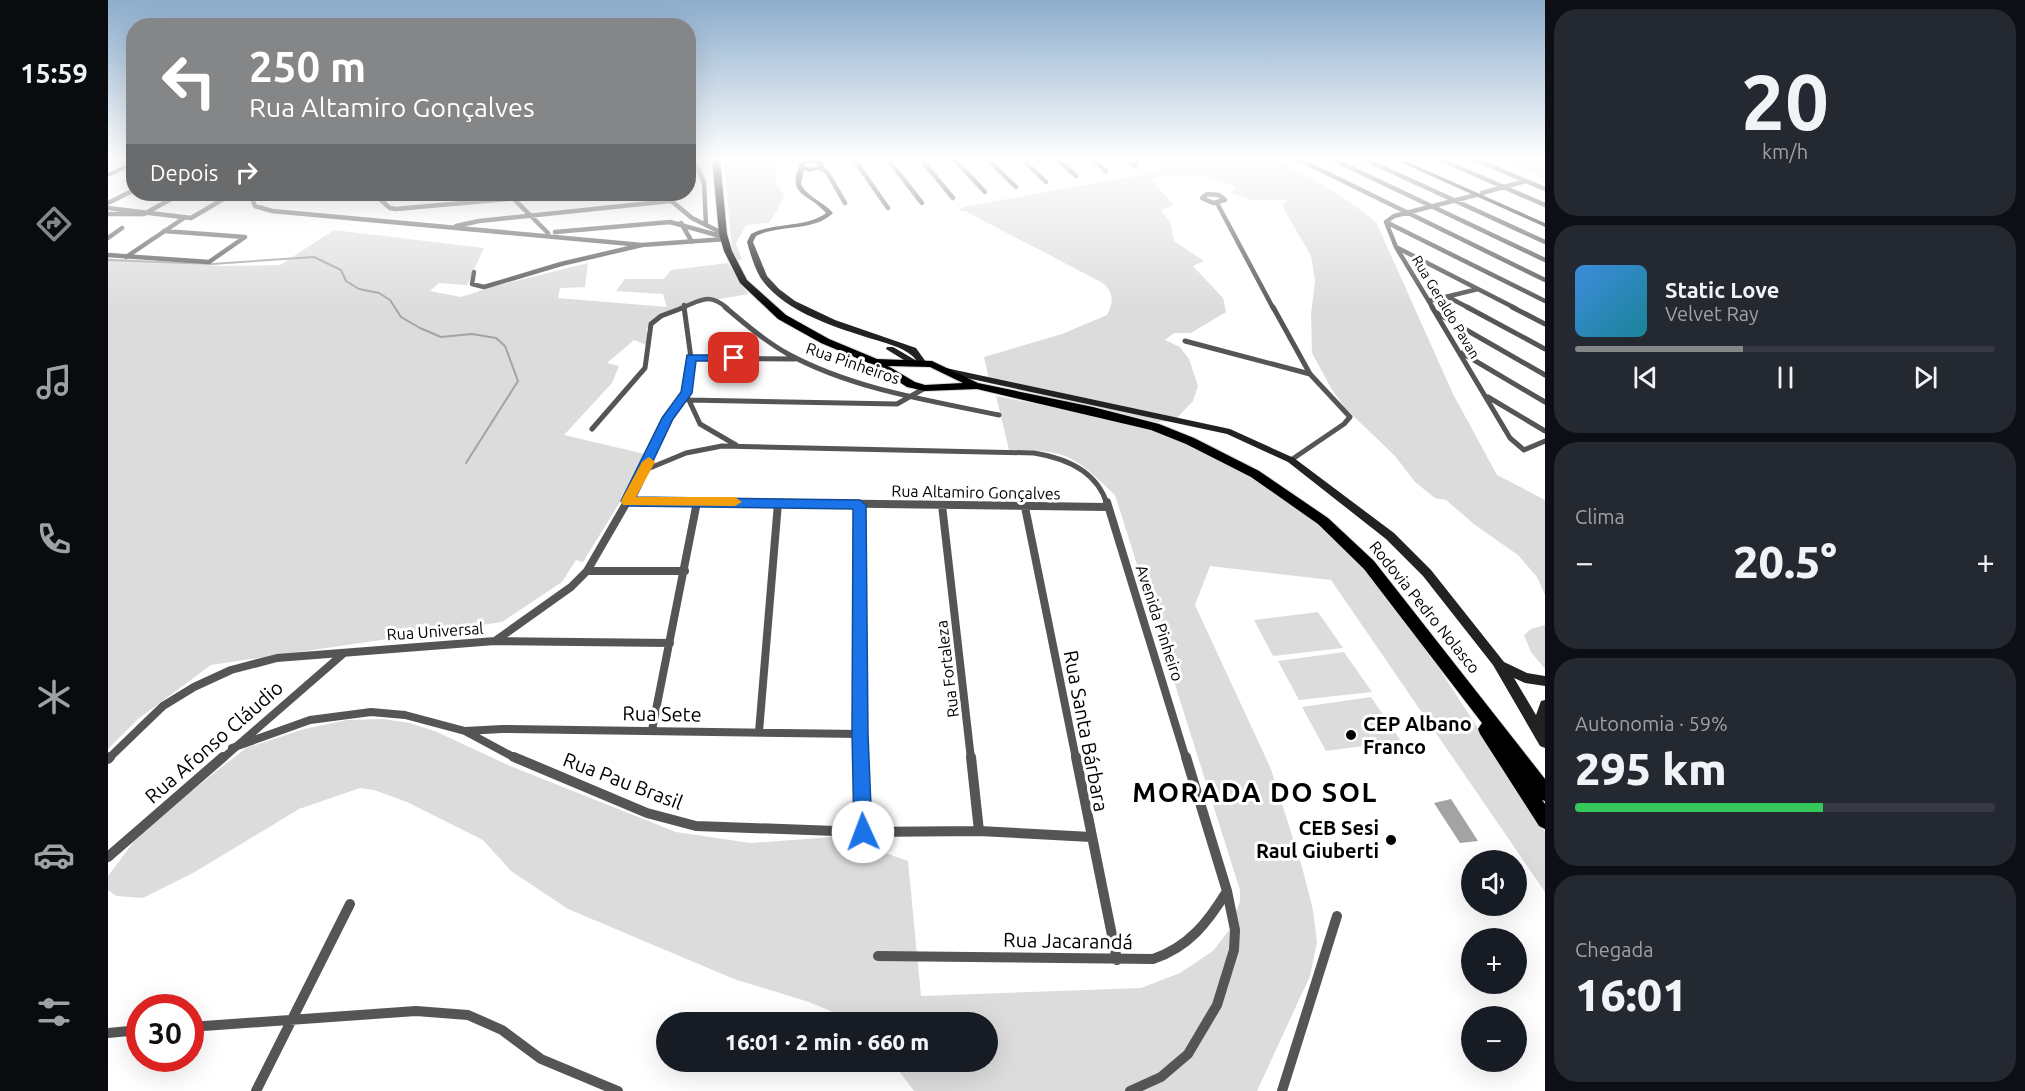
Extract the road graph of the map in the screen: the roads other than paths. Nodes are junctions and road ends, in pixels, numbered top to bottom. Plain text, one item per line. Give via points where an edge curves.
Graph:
1 (121, 209) edge
2 (153, 209) edge
3 (208, 209) edge
4 (265, 209) edge
5 (526, 209) edge
6 (592, 209) edge
7 (682, 209) edge
8 (705, 209) edge
9 (721, 209) edge
10 (829, 209) edge
11 (1220, 209) edge
12 (1400, 209) edge
13 (1422, 209) edge
14 (1438, 209) edge
15 (1472, 209) edge
16 (1513, 209) edge
17 (1408, 213) junction
18 (108, 214) edge
19 (144, 214) junction
20 (532, 215) junction
21 (184, 218) junction
22 (1386, 222) junction
23 (681, 223) junction
24 (1545, 223) edge
25 (706, 225) junction
26 (453, 226) junction
27 (122, 228) dead end
28 (165, 231) junction
29 (548, 233) junction
30 (537, 234) junction
31 (724, 237) junction
32 (108, 238) edge
33 (692, 242) junction
34 (1545, 242) edge
35 (642, 245) junction
36 (1396, 247) junction
37 (108, 255) edge
38 (126, 257) junction
39 (1545, 260) edge
40 (474, 272) dead end
41 (1545, 280) edge
42 (1478, 289) junction
43 (1448, 297) junction
44 (1545, 301) edge
45 (1429, 302) junction
46 (684, 305) junction
47 (1434, 312) junction
48 (1545, 316) edge
49 (1536, 319) junction
50 (1545, 324) edge
51 (1185, 341) dead end
52 (1545, 350) edge
53 (1461, 353) junction
54 (691, 358) junction
55 (798, 359) junction
56 (875, 362) junction
57 (918, 362) junction
58 (946, 371) junction
59 (1310, 374) junction
60 (1545, 375) edge
61 (906, 382) junction
62 (977, 386) junction
63 (940, 387) junction
64 (925, 388) junction
65 (893, 392) junction
66 (687, 396) junction
67 (910, 396) junction
68 (1486, 396) junction
69 (1545, 402) edge
70 (999, 415) dead end
71 (592, 429) dead end
72 (1545, 431) edge
73 (1545, 441) edge
74 (738, 446) junction
75 (1291, 460) junction
76 (645, 470) junction
77 (628, 501) junction
78 (697, 501) junction
79 (778, 503) junction
80 (860, 505) junction
81 (942, 505) junction
82 (1025, 507) junction
83 (1107, 507) junction
84 (587, 571) junction
85 (685, 571) junction
86 (1425, 634) junction
87 (495, 641) junction
88 (670, 643) junction
89 (344, 653) junction
90 (1497, 662) junction
91 (1545, 681) edge
92 (1545, 705) edge
93 (652, 730) junction
94 (465, 732) junction
95 (759, 732) junction
96 (860, 734) junction
97 (1501, 735) junction
98 (1545, 741) edge
99 (232, 748) junction
100 (108, 759) edge
101 (1545, 780) edge
102 (1545, 793) edge
103 (1545, 820) edge
104 (979, 831) junction
105 (863, 832) junction
106 (1091, 837) junction
107 (108, 857) edge
108 (1227, 891) junction
109 (350, 904) dead end
110 (1337, 916) dead end
111 (878, 956) dead end
112 (1117, 960) junction
113 (294, 1019) junction
114 (204, 1025) edge
115 (126, 1031) edge
116 (108, 1033) edge
117 (256, 1091) edge
118 (618, 1091) edge
119 (1130, 1091) edge
120 (1282, 1091) edge

1 - 19 street
2 - 19 street
3 - 21 street
4 - 26 street
5 - 20 street
6 - 20 street
7 - 25 street
8 - 25 street
9 - 31 highway, Rodovia Pedro Nolasco
10 - 57 street via 829,215 756,232 750,242 764,276 796,303 862,339
11 - 59 street
12 - 17 street
13 - 17 street
14 - 39 street
15 - 34 street
16 - 24 street
17 - 22 street
17 - 41 street
18 - 19 street
19 - 21 street
20 - 26 street
20 - 29 street
21 - 28 street
22 - 36 street, Rua Geraldo Pavan
22 - 44 street
23 - 29 street
23 - 31 street
23 - 33 street
25 - 31 street
26 - 30 street
27 - 32 street
28 - 38 street
28 - 38 street via 245,237 213,261
29 - 30 street
30 - 35 street
31 - 33 street
31 - 56 highway, Rodovia Pedro Nolasco via 743,281 771,308 813,335
33 - 35 street
35 - 40 street via 484,286 472,284
36 - 42 street
36 - 45 street, Rua Geraldo Pavan
37 - 38 street
42 - 43 street
42 - 49 street
43 - 45 street
43 - 52 street
45 - 47 street, Rua Geraldo Pavan
46 - 54 street, Rua Universal
46 - 55 street, Rua Pinheiros via 716,298 758,334
46 - 71 street via 658,317 649,327 645,368
47 - 53 street, Rua Geraldo Pavan
47 - 60 street
48 - 49 street
49 - 50 street
51 - 59 street
53 - 68 street, Rua Geraldo Pavan
53 - 69 street
54 - 55 street
54 - 66 street, Rua Universal
55 - 65 street, Rua Pinheiros
56 - 57 highway, Rodovia Pedro Nolasco
56 - 61 highway, Rodovia Pedro Nolasco
57 - 58 highway, Rodovia Pedro Nolasco
57 - 61 highway via 906,368
58 - 62 highway, Rodovia Pedro Nolasco
58 - 63 highway via 950,378
58 - 75 street via 1230,432
59 - 75 street via 1350,418
61 - 64 highway, Rodovia Pedro Nolasco
61 - 65 street via 904,388
62 - 63 highway, Rodovia Pedro Nolasco
62 - 86 highway, Rodovia Pedro Nolasco via 1155,427 1243,466 1298,501 1338,534 1385,583
63 - 64 highway, Rodovia Pedro Nolasco
64 - 67 street
65 - 67 street, Rua Pinheiros
66 - 67 street via 886,404 902,403
66 - 74 street, Avenida Pinheiro via 700,424
66 - 76 street, Rua Universal via 668,418
67 - 70 street, Rua Pinheiros
68 - 72 street
68 - 73 street, Rua Geraldo Pavan via 1510,438 1524,450
74 - 76 street, Avenida Pinheiro via 702,449
74 - 83 street, Avenida Pinheiro via 1042,454 1084,471 1102,490
75 - 90 street via 1390,536 1462,615
76 - 77 street, Rua Universal
77 - 78 street, Rua Altamiro Gonçalves
77 - 84 street, Rua Universal
78 - 79 street, Rua Altamiro Gonçalves
78 - 85 street
79 - 80 street, Rua Altamiro Gonçalves
79 - 95 street
80 - 81 street, Rua Altamiro Gonçalves
80 - 96 street
81 - 82 street, Rua Altamiro Gonçalves
81 - 104 street, Rua Fortaleza
82 - 83 street, Rua Altamiro Gonçalves
82 - 106 street, Rua Santa Bárbara
83 - 108 street, Avenida Pinheiro
84 - 85 street
84 - 87 street, Rua Universal via 550,604
85 - 88 street
86 - 97 highway, Rodovia Pedro Nolasco
86 - 103 highway
87 - 88 street
87 - 89 street, Rua Universal
88 - 93 street
89 - 99 street, Rua Afonso Cláudio
89 - 100 street, Rua Universal via 277,658 211,678 163,706
90 - 91 street via 1514,674
90 - 98 street
92 - 98 street via 1541,720
93 - 94 street, Rua Sete
93 - 95 street, Rua Sete
94 - 99 street, Rua Pau Brasil via 405,715 371,712 310,720
94 - 105 street, Rua Pau Brasil via 519,760 683,824
95 - 96 street, Rua Sete
96 - 105 street
97 - 101 highway
97 - 102 highway, Rodovia Pedro Nolasco
99 - 107 street, Rua Afonso Cláudio
104 - 105 street, Rua Pau Brasil
104 - 106 street, Rua Pau Brasil
106 - 112 street, Rua Santa Bárbara
108 - 112 street, Rua Jacarandá via 1208,923 1180,948 1153,959
108 - 119 street, Avenida Pinheiro via 1235,938 1229,968 1214,1006 1180,1063 1159,1080
109 - 113 street
110 - 120 street
111 - 112 street, Rua Jacarandá
113 - 114 street
113 - 117 street
113 - 118 street via 416,1011 468,1015 501,1030 541,1059
115 - 116 street

